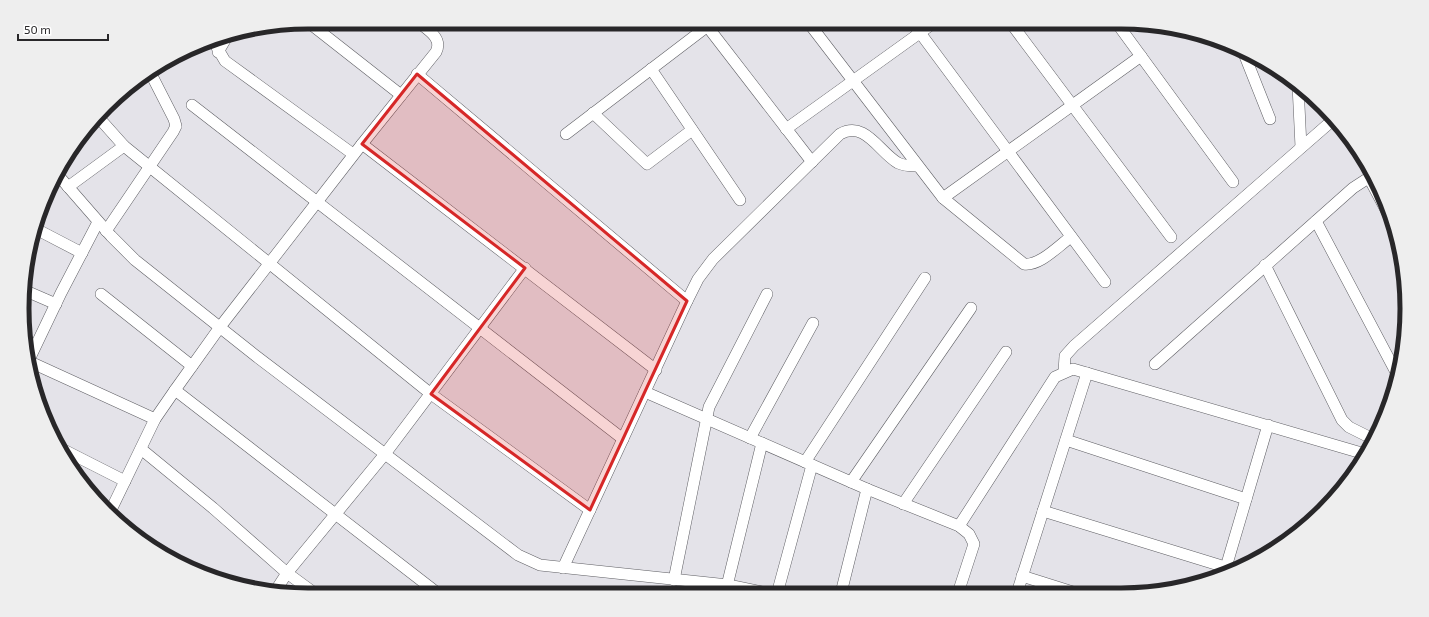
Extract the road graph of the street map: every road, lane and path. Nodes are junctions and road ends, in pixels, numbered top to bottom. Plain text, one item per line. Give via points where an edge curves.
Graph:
1 (317, 29) edge
2 (427, 29) edge
3 (703, 29) edge
4 (714, 29) edge
5 (813, 29) edge
6 (917, 29) edge
7 (925, 29) edge
8 (1015, 29) edge
9 (1121, 29) edge
10 (920, 33) junction
11 (223, 43) edge
12 (215, 45) edge
13 (218, 52) junction
14 (1141, 56) junction
15 (1246, 59) edge
16 (651, 69) junction
17 (416, 74) junction
18 (152, 77) edge
19 (853, 81) junction
20 (1298, 93) edge
21 (400, 95) junction
22 (192, 105) dead end
23 (1072, 105) junction
24 (593, 113) junction
25 (1270, 119) dead end
26 (101, 121) edge
27 (1330, 123) edge
28 (786, 129) junction
29 (692, 130) junction
30 (566, 134) dead end
31 (362, 144) junction
32 (124, 146) junction
33 (1301, 147) junction
34 (1008, 152) junction
35 (353, 154) junction
36 (812, 162) junction
37 (917, 166) junction
38 (148, 167) junction
39 (61, 179) edge
40 (1368, 179) edge
41 (1233, 182) dead end
42 (68, 187) junction
43 (943, 198) junction
44 (740, 200) dead end
45 (317, 202) junction
46 (1316, 221) junction
47 (98, 222) junction
48 (106, 231) junction
49 (40, 232) edge
50 (1071, 237) junction
51 (1171, 237) dead end
52 (82, 253) junction
53 (269, 264) junction
54 (1265, 265) junction
55 (525, 268) junction
56 (924, 278) dead end
57 (1105, 282) dead end
58 (30, 293) edge
59 (101, 294) dead end
60 (767, 294) dead end
61 (687, 301) junction
62 (56, 304) junction
63 (971, 308) dead end
64 (813, 323) dead end
65 (220, 327) junction
66 (481, 329) junction
67 (1006, 352) dead end
68 (32, 353) edge
69 (1156, 364) dead end
70 (35, 365) edge
71 (192, 366) junction
72 (1394, 368) edge
73 (656, 370) junction
74 (1064, 372) junction
75 (1087, 373) junction
76 (175, 390) junction
77 (645, 392) junction
78 (431, 394) junction
79 (155, 419) junction
80 (706, 419) junction
81 (1268, 425) junction
82 (1369, 437) edge
83 (750, 438) junction
84 (624, 439) junction
85 (1066, 440) junction
86 (762, 443) junction
87 (141, 449) junction
88 (69, 452) edge
89 (1360, 453) edge
90 (385, 454) junction
91 (809, 464) junction
92 (125, 481) junction
93 (851, 482) junction
94 (867, 489) junction
95 (1246, 500) junction
96 (903, 504) junction
97 (112, 507) edge
98 (590, 510) junction
99 (1043, 512) junction
100 (336, 514) junction
101 (959, 526) junction
102 (1229, 566) edge
103 (564, 568) junction
104 (1222, 569) edge
105 (287, 573) junction
106 (1022, 576) junction
107 (674, 580) junction
108 (278, 586) edge
109 (307, 588) edge
110 (431, 588) edge
111 (720, 588) edge
112 (726, 588) edge
113 (778, 588) edge
114 (843, 588) edge
115 (960, 588) edge
116 (1018, 588) edge
117 (1060, 588) edge

1 - 21 street
2 - 17 street via 434,35 439,46
3 - 16 street
4 - 28 street
5 - 19 street
6 - 10 street
7 - 10 street
8 - 23 street
9 - 14 street
10 - 19 street
10 - 34 street
11 - 13 street
12 - 13 street
13 - 35 street via 225,61
14 - 23 street
14 - 41 street
15 - 25 street
16 - 24 street
16 - 29 street
17 - 21 street
17 - 61 street
18 - 38 street via 176,126
19 - 28 street
19 - 37 street
20 - 33 street
21 - 31 street
22 - 45 street
23 - 34 street
23 - 51 street
24 - 29 street via 647,164
24 - 30 street
26 - 32 street
27 - 33 street
28 - 36 street
29 - 44 street
31 - 35 street
31 - 55 street
32 - 38 street
32 - 42 street
33 - 74 street via 1074,346 1065,356
34 - 43 street
34 - 50 street
35 - 45 street
36 - 37 street via 840,134 847,130 855,130 864,133 898,162
36 - 61 street via 713,259 698,279
37 - 43 street
38 - 48 street
38 - 53 street
39 - 42 street
40 - 46 street via 1353,188
42 - 47 street
43 - 50 street via 1024,264 1030,265 1040,260
45 - 53 street
45 - 66 street
46 - 54 street
46 - 72 street
47 - 48 street
47 - 52 street
48 - 65 street via 135,260
49 - 52 street
50 - 57 street
52 - 62 street
53 - 65 street
53 - 78 street
54 - 69 street
54 - 82 street via 1342,420 1349,427
55 - 66 street
55 - 73 street
56 - 91 street
58 - 62 street
59 - 71 street
60 - 80 street via 713,396
61 - 73 street
62 - 68 street
63 - 93 street
64 - 83 street
65 - 71 street
65 - 90 street
66 - 78 street
66 - 84 street
67 - 96 street
70 - 79 street
71 - 76 street
73 - 77 street
74 - 75 street via 1073,369
74 - 101 street via 1055,377
75 - 81 street
75 - 85 street
76 - 79 street
76 - 100 street
77 - 80 street
77 - 84 street
78 - 90 street
78 - 98 street
79 - 87 street
80 - 83 street
80 - 107 street
81 - 89 street
81 - 95 street
83 - 86 street
84 - 98 street
85 - 95 street
85 - 99 street
86 - 91 street
86 - 112 street
87 - 92 street
87 - 105 street
88 - 92 street
90 - 100 street
90 - 103 street via 518,554 540,566
91 - 93 street
91 - 113 street
92 - 97 street
93 - 94 street
94 - 96 street
94 - 114 street
95 - 102 street
96 - 101 street
98 - 103 street
99 - 104 street
99 - 106 street
100 - 105 street
100 - 110 street
101 - 115 street via 969,534 974,544
103 - 107 street
105 - 108 street
105 - 109 street
106 - 116 street
106 - 117 street
107 - 111 street

